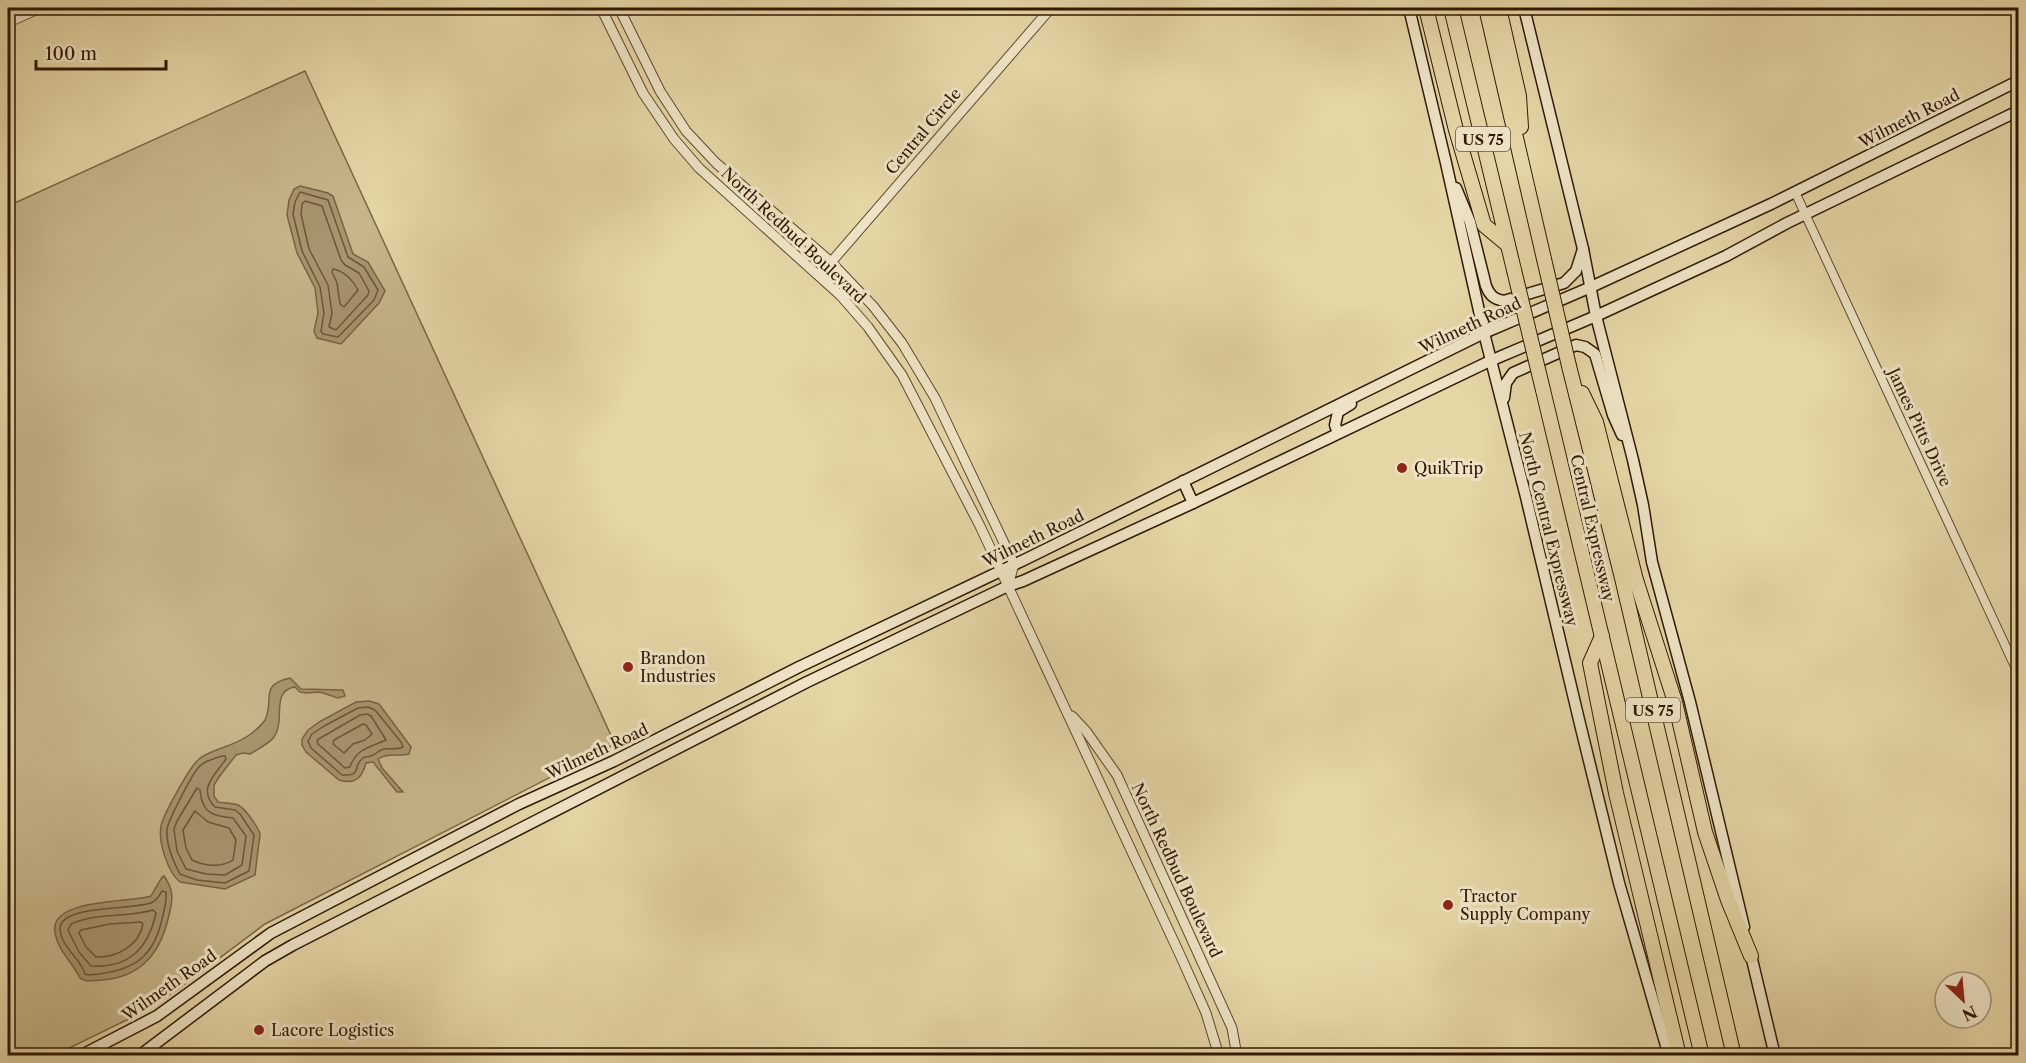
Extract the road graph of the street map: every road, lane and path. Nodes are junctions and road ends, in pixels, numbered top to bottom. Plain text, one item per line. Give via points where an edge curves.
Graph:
1 (41, 8) edge
2 (601, 8) edge
3 (619, 8) edge
4 (1051, 8) edge
5 (1409, 8) edge
6 (1426, 8) edge
7 (1451, 8) edge
8 (1486, 8) edge
9 (1499, 8) edge
10 (1524, 8) edge
11 (8, 22) edge
12 (2019, 81) edge
13 (2019, 111) edge
14 (680, 122) junction
15 (668, 131) junction
16 (1446, 163) junction
17 (1523, 165) junction
18 (1795, 192) junction
19 (1806, 214) junction
20 (1508, 244) junction
21 (1583, 249) junction
22 (831, 262) junction
23 (820, 275) junction
24 (1591, 286) junction
25 (1596, 316) junction
26 (1484, 333) junction
27 (1490, 361) junction
28 (1427, 362) junction
29 (1569, 366) junction
30 (1503, 405) junction
31 (1338, 433) junction
32 (1633, 460) junction
33 (1183, 481) junction
34 (1193, 503) junction
35 (1014, 564) junction
36 (1000, 570) junction
37 (1008, 586) junction
38 (1602, 636) junction
39 (2019, 674) edge
40 (1066, 710) junction
41 (649, 743) junction
42 (657, 758) junction
43 (1751, 956) junction
44 (2019, 1053) edge
45 (80, 1056) edge
46 (139, 1056) edge
47 (1219, 1056) edge
48 (1237, 1056) edge
49 (1669, 1056) edge
50 (1679, 1056) edge
51 (1702, 1056) edge
52 (1734, 1056) edge
53 (1775, 1056) edge
54 (2013, 1056) edge

1 - 11 street
2 - 15 street, North Redbud Boulevard via 643,93
3 - 14 street, North Redbud Boulevard via 654,80
4 - 22 street, Central Circle
5 - 16 main road, North Central Expressway
6 - 20 highway via 1484,225
7 - 20 highway, Central Expressway / US 75
8 - 17 highway, Central Expressway / US 75
9 - 17 highway via 1519,96
10 - 21 main road
12 - 18 main road, Wilmeth Road
13 - 19 main road, Wilmeth Road
14 - 15 street
14 - 22 street, North Redbud Boulevard via 715,162
15 - 23 street, North Redbud Boulevard via 699,168
16 - 21 main road via 1470,222 1486,286 1496,300 1563,283 1576,271
16 - 26 main road, North Central Expressway
17 - 29 highway, Central Expressway / US 75, bridge
18 - 19 street, James Pitts Drive
18 - 24 main road, Wilmeth Road
19 - 25 main road, Wilmeth Road
19 - 39 street, James Pitts Drive
20 - 38 highway, Central Expressway / US 75, bridge
21 - 24 main road
22 - 23 street, Central Circle
22 - 35 street, North Redbud Boulevard via 894,332 926,381
23 - 36 street, North Redbud Boulevard via 868,327 902,375
24 - 25 main road
24 - 26 main road, Wilmeth Road
25 - 27 main road, Wilmeth Road
25 - 32 main road
26 - 27 main road, North Central Expressway
26 - 28 main road, Wilmeth Road
27 - 30 main road, North Central Expressway
27 - 31 main road, Wilmeth Road
28 - 31 main road via 1402,380 1338,412
28 - 33 main road, Wilmeth Road
29 - 43 highway via 1596,422 1636,580 1675,702 1705,832
29 - 52 highway, Central Expressway / US 75
30 - 32 main road via 1506,383 1513,373 1576,345 1585,346 1595,354 1613,415
30 - 49 main road, North Central Expressway via 1619,883
31 - 34 main road, Wilmeth Road
32 - 43 main road via 1652,562
33 - 34 main road
33 - 35 main road, Wilmeth Road
34 - 37 main road, Wilmeth Road
35 - 36 main road, Wilmeth Road
35 - 37 street
36 - 37 street, North Redbud Boulevard
36 - 41 main road, Wilmeth Road
37 - 40 street, North Redbud Boulevard
37 - 42 main road, Wilmeth Road
38 - 50 highway via 1590,663 1616,793
38 - 51 highway, Central Expressway / US 75
40 - 47 street, North Redbud Boulevard via 1186,966
40 - 48 street, North Redbud Boulevard via 1086,730 1117,775 1232,1028
41 - 42 main road
41 - 45 main road, Wilmeth Road via 527,800 287,924 157,1016
42 - 46 main road, Wilmeth Road via 277,954
43 - 53 main road
44 - 54 street

